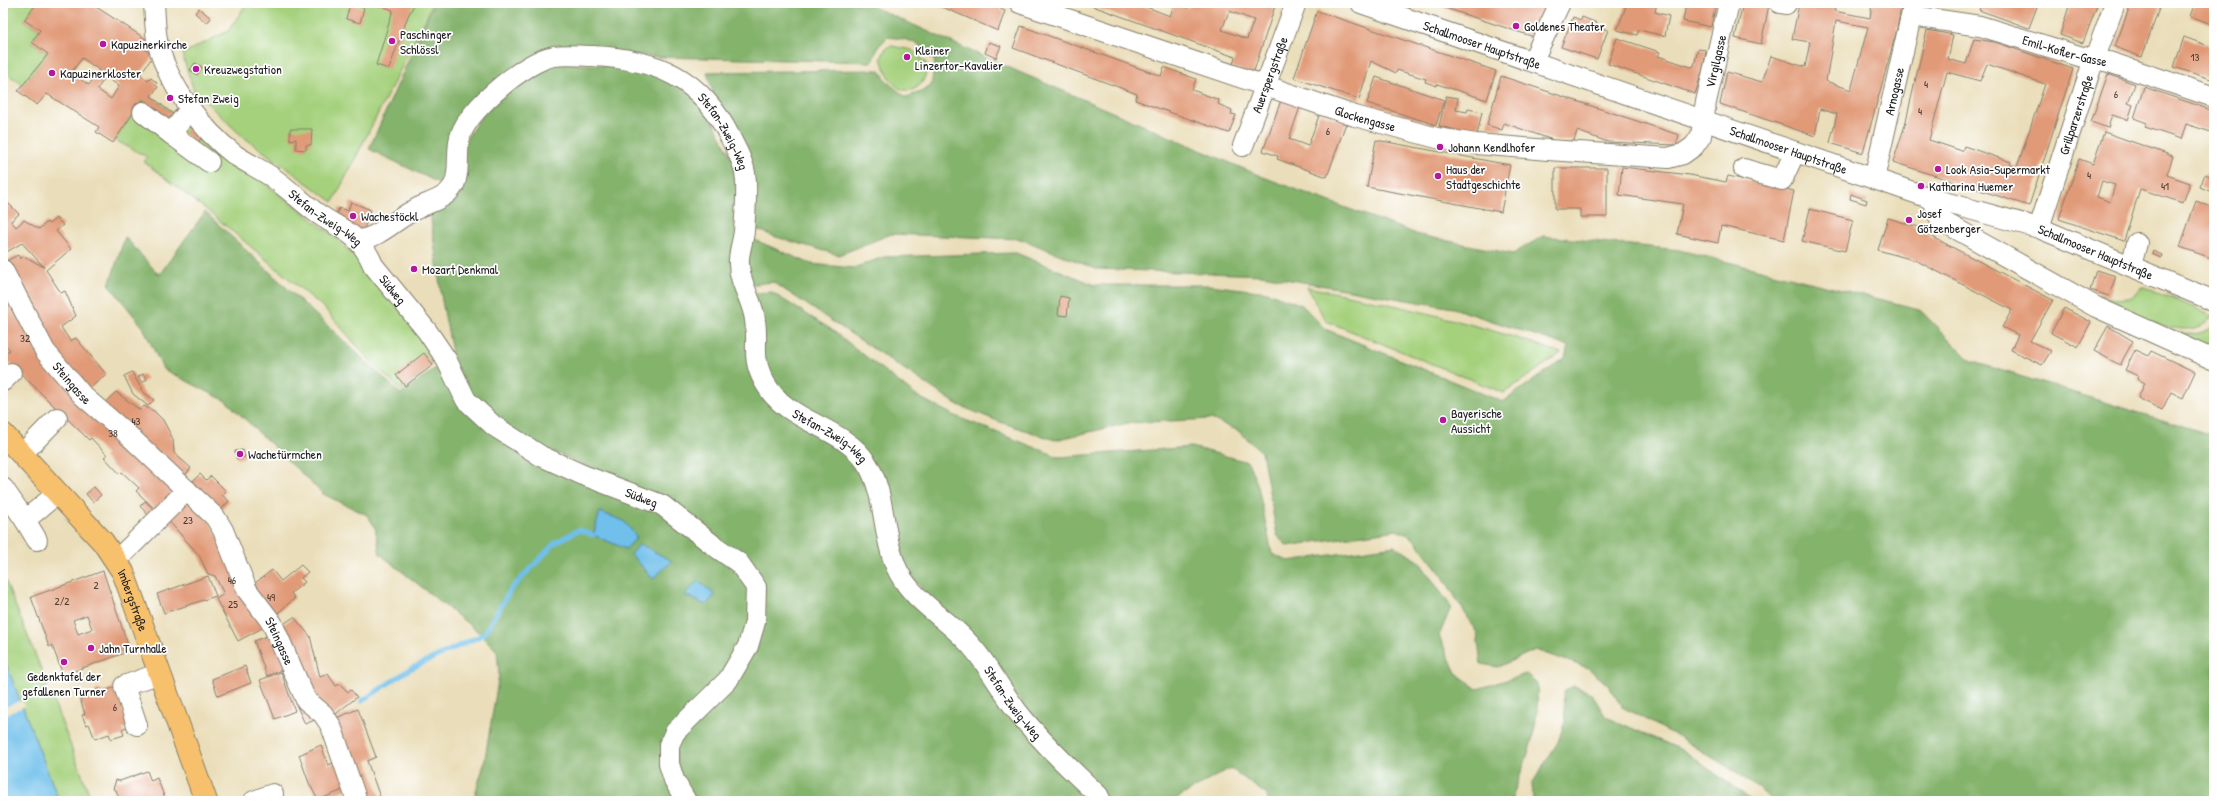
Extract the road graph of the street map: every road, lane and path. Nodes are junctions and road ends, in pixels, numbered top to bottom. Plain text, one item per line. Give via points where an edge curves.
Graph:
1 (154, 3) edge
2 (1020, 3) edge
3 (1296, 3) edge
4 (1361, 3) edge
5 (1560, 3) edge
6 (1729, 3) edge
7 (2115, 3) edge
8 (1913, 10) edge
9 (1533, 60) junction
10 (2095, 60) junction
11 (1266, 86) junction
12 (2214, 97) edge
13 (190, 109) junction
14 (143, 112) dead end
15 (1704, 121) junction
16 (171, 134) junction
17 (1244, 146) dead end
18 (1795, 152) junction
19 (209, 162) dead end
20 (1744, 170) dead end
21 (1874, 179) junction
22 (1933, 199) junction
23 (2039, 228) junction
24 (360, 240) junction
25 (2137, 243) dead end
26 (2131, 266) junction
27 (3, 270) edge
28 (2214, 301) edge
29 (2214, 360) edge
30 (57, 418) dead end
31 (3, 434) edge
32 (22, 454) junction
33 (3, 488) edge
34 (187, 490) junction
35 (58, 493) junction
36 (24, 520) junction
37 (37, 540) dead end
38 (117, 560) junction
39 (160, 673) junction
40 (137, 725) dead end
41 (273, 794) dead end
42 (206, 801) edge
43 (254, 801) edge
44 (357, 801) edge
45 (686, 801) edge
46 (1101, 801) edge

1 - 13 street, Stefan-Zweig-Weg via 158,45 181,97
2 - 11 street, Glockengasse
3 - 11 street, Auerspergstraße
4 - 9 street, Schallmooser Hauptstraße
5 - 9 street
6 - 15 street, Virgilgasse
7 - 10 street, Grillparzerstraße
8 - 10 street, Emil-Kofler-Gasse via 1980,26
8 - 21 street, Arnogasse
9 - 15 street, Schallmooser Hauptstraße
10 - 12 street, Emil-Kofler-Gasse via 2109,62
10 - 23 street, Grillparzerstraße
11 - 15 street, Glockengasse via 1355,116 1437,138 1548,150 1668,158 1683,154 1694,146
11 - 17 street, Auerspergstraße
13 - 16 street
13 - 24 street, Stefan-Zweig-Weg via 235,155 272,177 314,211
14 - 16 street
15 - 18 street, Schallmooser Hauptstraße
16 - 19 street
18 - 20 street via 1782,180
18 - 21 street, Schallmooser Hauptstraße
21 - 22 street, Schallmooser Hauptstraße
22 - 23 street, Schallmooser Hauptstraße
22 - 29 street via 1942,221 2096,307
23 - 26 street, Schallmooser Hauptstraße
24 - 45 street, Südweg via 373,265 427,331 446,359 466,400 480,414 508,436 541,456 662,505 738,563 756,587 756,622 748,646 728,680 675,732 669,744 669,764 674,780
24 - 46 street, Stefan-Zweig-Weg via 368,239 403,216 447,194 454,186 462,130 478,109 510,80 536,62 552,56 566,55 624,59 652,64 674,74 698,91 713,108 743,162 746,176 744,231 738,263 755,319 754,353 766,386 796,415 841,438 865,460 874,477 890,553 906,584 914,594 953,626 974,649 1018,712
25 - 26 street
26 - 28 street, Schallmooser Hauptstraße
27 - 34 street, Steingasse via 45,351 83,396
30 - 32 street
31 - 32 main road, Imbergstraße
32 - 35 main road, Imbergstraße
33 - 36 street
34 - 38 street
34 - 44 street, Steingasse via 215,518 223,530 247,590 272,623 306,700 323,714 331,726
35 - 36 street
35 - 38 main road, Imbergstraße
36 - 37 street
38 - 39 main road, Imbergstraße
39 - 40 street via 124,686
39 - 42 main road, Imbergstraße
41 - 43 street

